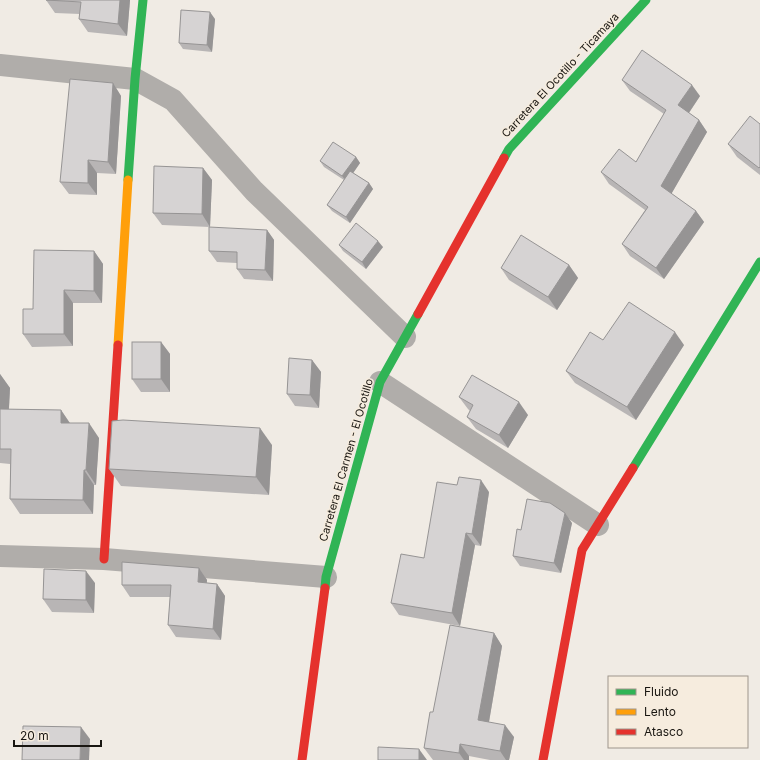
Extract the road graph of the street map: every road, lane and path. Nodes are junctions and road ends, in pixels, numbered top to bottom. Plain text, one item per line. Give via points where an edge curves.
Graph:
1 (143, 0) edge
2 (646, 0) edge
3 (0, 65) edge
4 (135, 79) junction
5 (509, 149) joint
6 (760, 262) edge
7 (405, 337) junction
8 (380, 382) junction
9 (598, 525) junction
10 (0, 556) edge
11 (104, 559) junction
12 (326, 577) junction
13 (302, 760) edge
14 (543, 760) edge

1 - 4 street
2 - 5 street, Carretera El Ocotillo - Ticamaya
3 - 4 street
4 - 7 street via 173,100 254,191
4 - 11 street
5 - 7 street, Carretera El Carmen - El Ocotillo
6 - 9 street
7 - 8 street, Carretera El Carmen - El Ocotillo
8 - 9 street
8 - 12 street, Carretera El Carmen - El Ocotillo
9 - 14 street via 582,550
10 - 11 street
11 - 12 street
12 - 13 street, Carretera El Carmen - El Ocotillo

